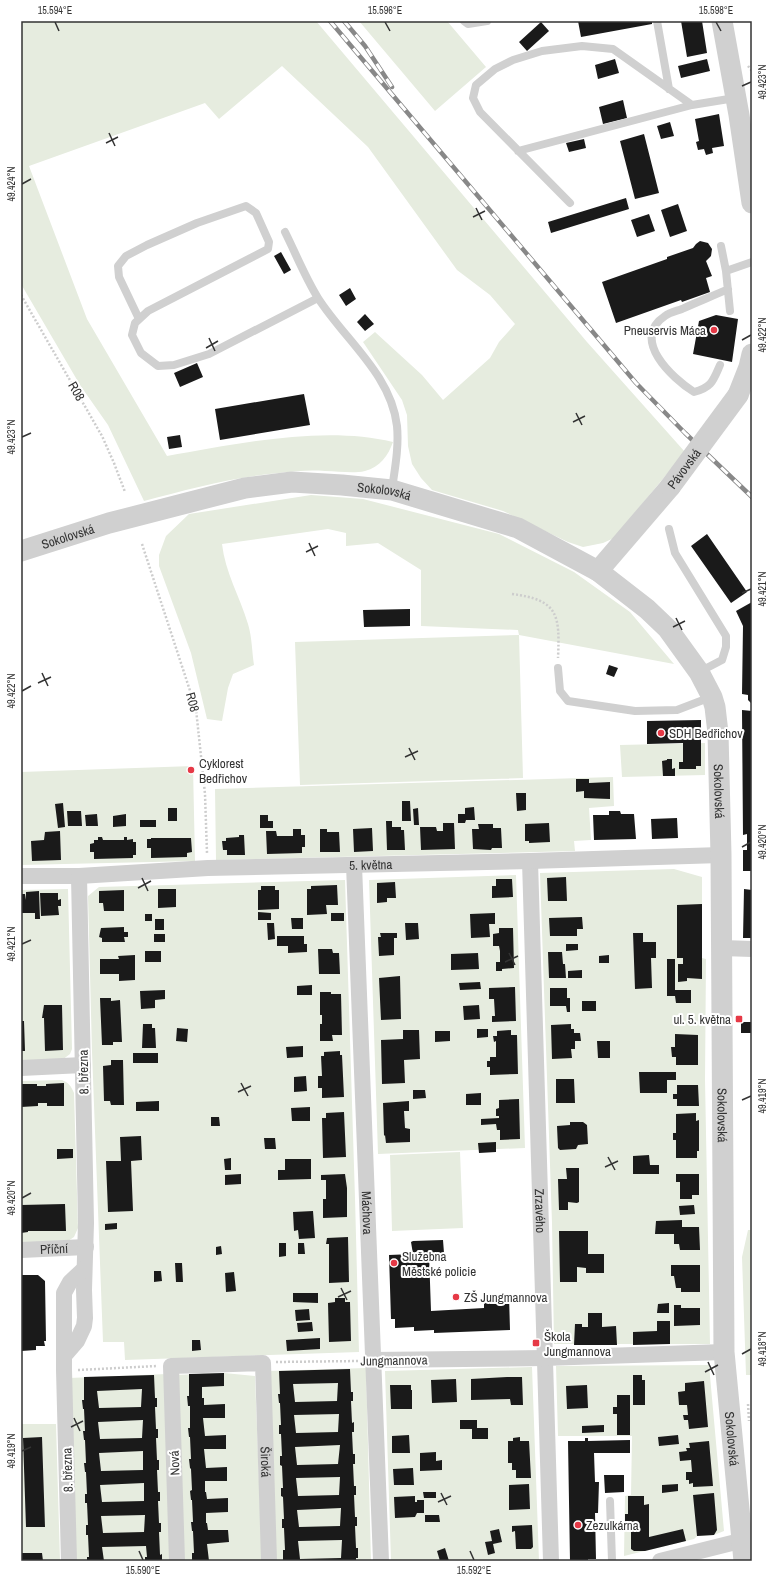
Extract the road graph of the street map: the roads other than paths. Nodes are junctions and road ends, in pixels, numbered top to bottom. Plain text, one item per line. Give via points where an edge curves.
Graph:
1 (464, 21) edge
2 (488, 21) edge
3 (657, 21) edge
4 (722, 21) edge
5 (669, 89) junction
6 (692, 106) junction
7 (740, 108) junction
8 (747, 135) edge
9 (518, 150) junction
10 (570, 202) dead end
11 (752, 203) edge
12 (285, 232) dead end
13 (721, 246) dead end
14 (752, 262) edge
15 (726, 271) junction
16 (728, 290) junction
17 (318, 298) junction
18 (730, 312) dead end
19 (139, 319) junction
20 (752, 354) edge
21 (720, 365) dead end
22 (392, 490) junction
23 (669, 529) dead end
24 (21, 551) edge
25 (598, 571) junction
26 (558, 668) road end
27 (699, 672) junction
28 (712, 697) junction
29 (721, 854) junction
30 (530, 861) junction
31 (354, 865) junction
32 (21, 876) edge
33 (79, 876) junction
34 (722, 948) junction
35 (752, 948) edge
36 (83, 1065) junction
37 (21, 1068) edge
38 (86, 1247) junction
39 (21, 1250) edge
40 (724, 1352) junction
41 (544, 1358) junction
42 (372, 1360) junction
43 (263, 1363) joint
44 (610, 1501) dead end
45 (747, 1539) edge
46 (69, 1561) edge
47 (177, 1561) edge
48 (269, 1561) edge
49 (381, 1561) edge
50 (551, 1561) edge
51 (612, 1561) edge
52 (660, 1561) edge
53 (744, 1561) edge

1 - 2 lane via 468,24
3 - 5 lane
4 - 7 street
5 - 6 lane
5 - 9 lane via 613,49 582,46 542,50 513,60 495,69 476,85 473,98 480,112
6 - 7 lane
6 - 9 lane
7 - 8 street
8 - 11 street
9 - 10 lane
12 - 17 lane
13 - 15 lane
14 - 15 lane
15 - 16 lane
16 - 18 lane
16 - 21 lane via 665,316 657,324 651,337 652,347 658,358 681,384 694,392 712,384
17 - 19 lane via 210,354 174,365 158,366 141,353 132,335 135,323
17 - 22 lane via 366,358 391,403 397,425 398,448
19 - 19 lane via 148,310 268,249 269,242 256,213 246,206 224,212 126,256 118,266 119,277
20 - 25 street, Pávovská, bridge via 738,395 670,487
22 - 24 street, Sokolovská via 292,482 246,488 109,523
22 - 25 street, Sokolovská via 518,528
23 - 27 lane via 675,553 726,636 722,660
25 - 27 street, Sokolovská via 647,609 668,629
26 - 28 lane via 560,691 568,701 635,711 677,710
27 - 28 street, Sokolovská
28 - 29 street, Sokolovská via 718,733
29 - 30 street, 5. května
29 - 34 street, Sokolovská
30 - 31 street, 5. května
30 - 41 street, Zrzavého
31 - 33 street, 5. května via 208,868
31 - 42 street, Máchova
32 - 33 street, 5. května
33 - 36 street, 8. března
34 - 35 street
34 - 40 street, Sokolovská
36 - 37 street
36 - 38 street, 8. března
38 - 39 street, Příční
38 - 46 street, 8. března via 84,1269 70,1282 64,1293
40 - 41 street, Jungmannova
40 - 45 street, Sokolovská
41 - 42 street, Jungmannova
41 - 50 street, Zrzavého
42 - 49 street, Máchova
43 - 47 street, Nová via 171,1366
43 - 48 street, Široká
44 - 51 lane
45 - 52 street
45 - 53 street, Sokolovská

